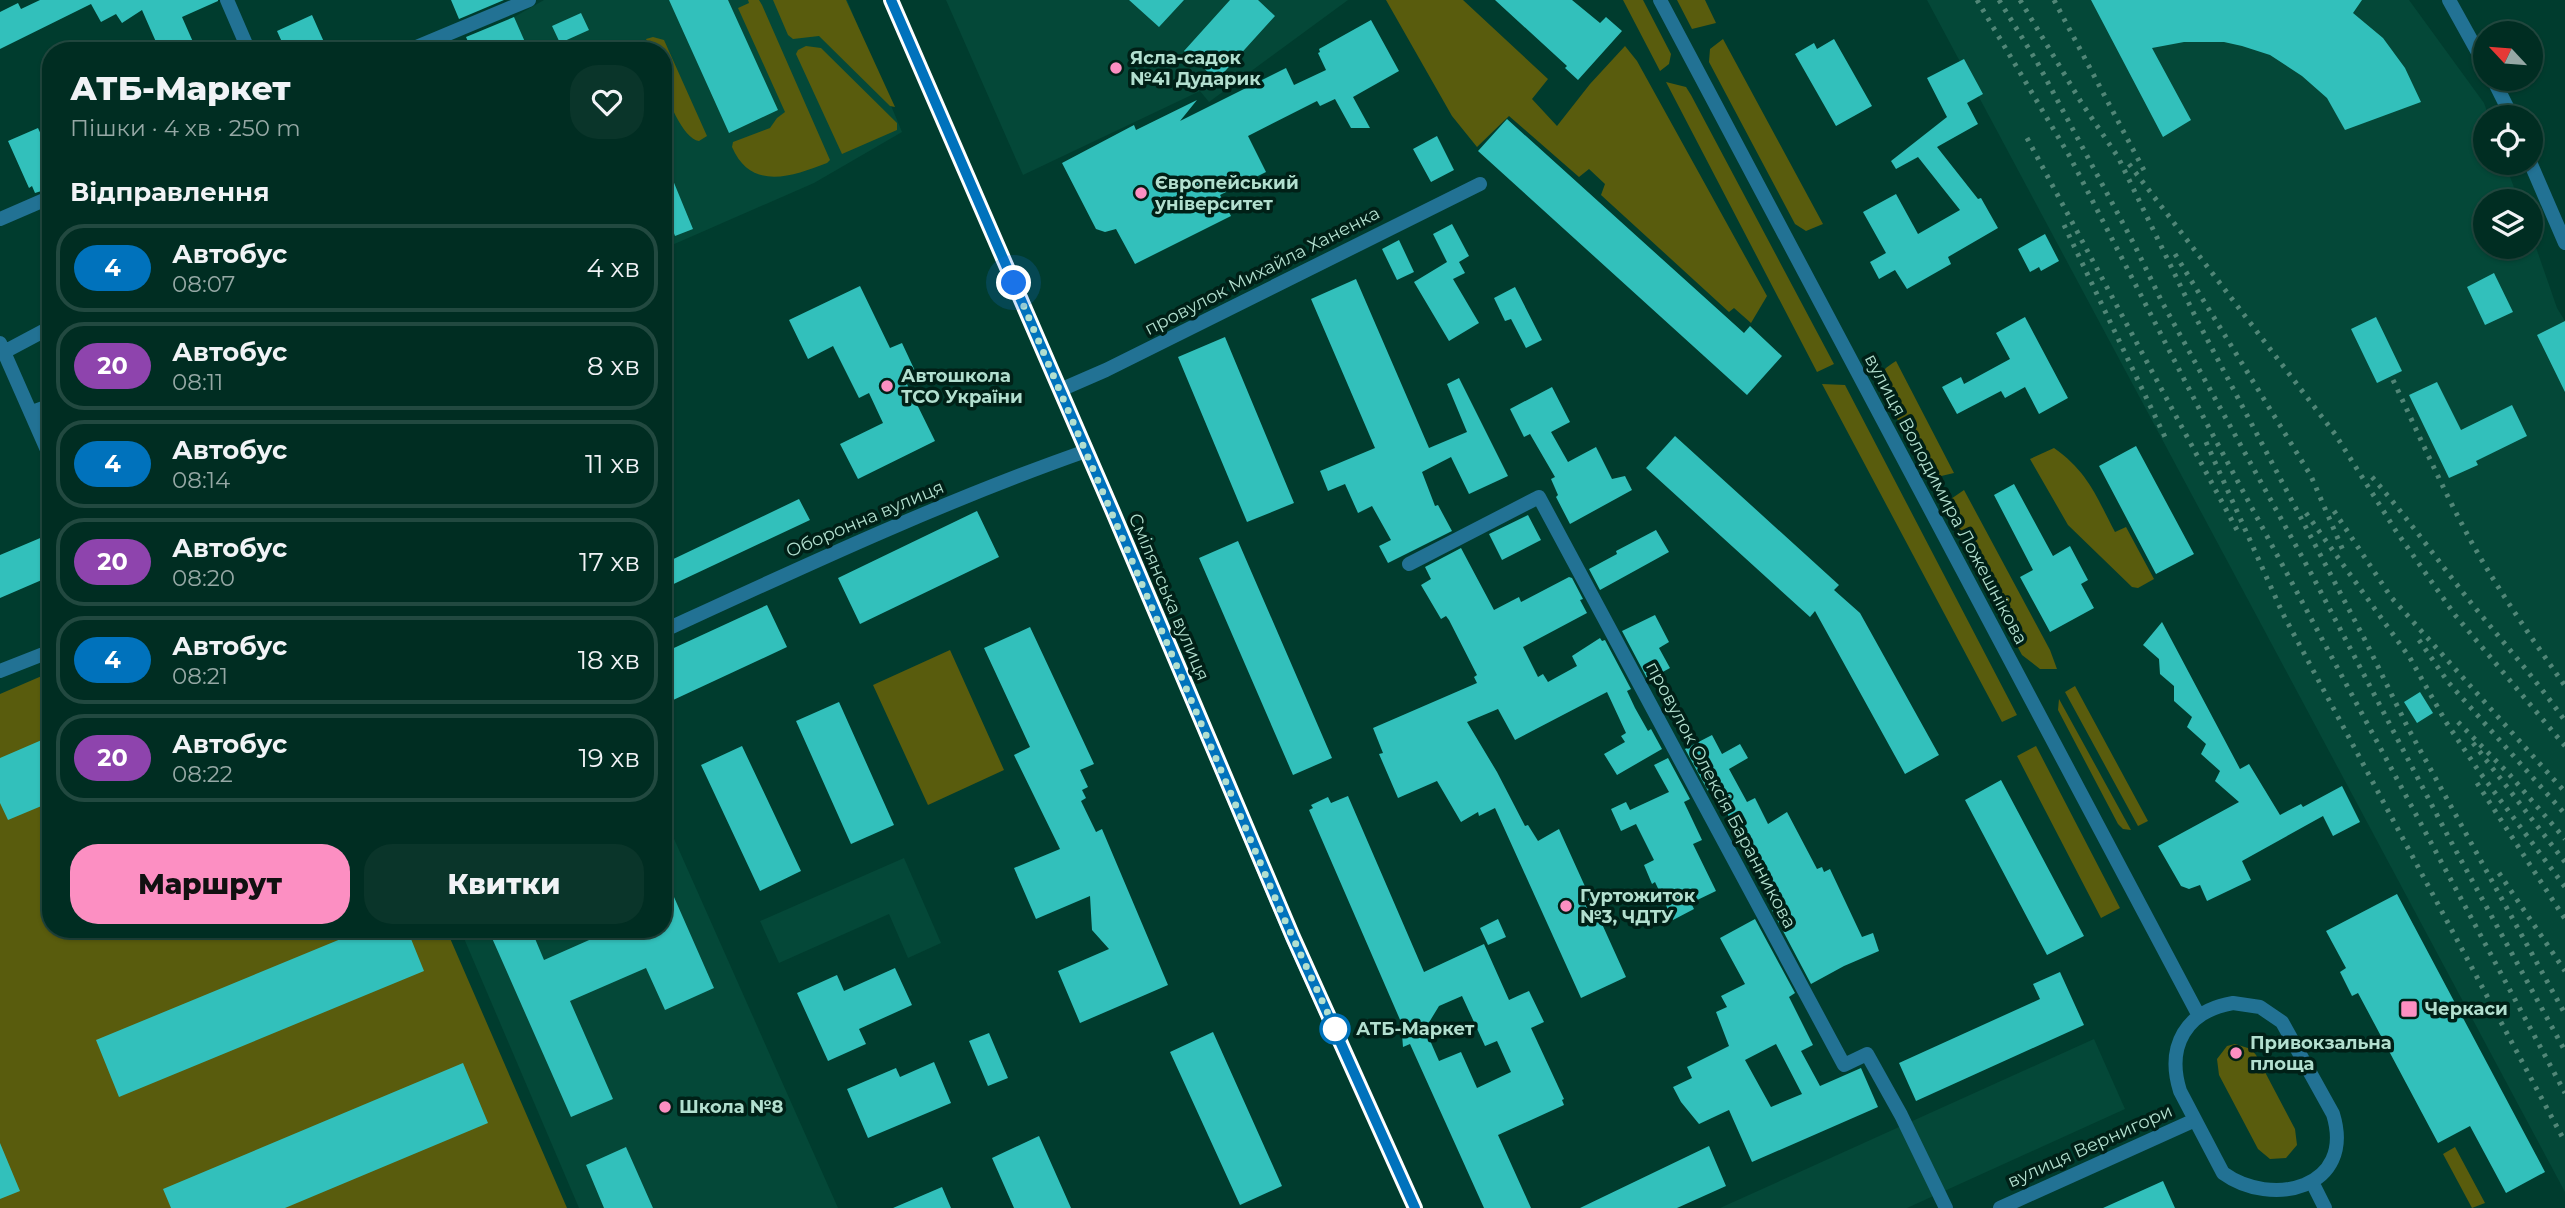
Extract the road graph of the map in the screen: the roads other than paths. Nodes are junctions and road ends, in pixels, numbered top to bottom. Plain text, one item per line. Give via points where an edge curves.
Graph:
1 (227, 0) edge
2 (529, 0) edge
3 (891, 0) edge
4 (1660, 0) edge
5 (2449, 0) edge
6 (245, 42) edge
7 (429, 42) edge
8 (2473, 43) edge
9 (2536, 175) edge
10 (1480, 184) dead end
11 (42, 201) edge
12 (0, 219) edge
13 (2565, 243) edge
14 (42, 331) edge
15 (2, 348) edge
16 (1060, 390) junction
17 (42, 408) edge
18 (32, 412) junction
19 (42, 437) edge
20 (1086, 452) junction
21 (1409, 564) dead end
22 (672, 627) edge
23 (42, 655) edge
24 (0, 671) edge
25 (2199, 1016) junction
26 (2195, 1120) junction
27 (2315, 1188) junction
28 (1415, 1208) edge
29 (1946, 1208) edge
30 (2000, 1208) edge
31 (2325, 1208) edge

1 - 6 street
2 - 7 street
3 - 16 main road, Смілянська вулиця
4 - 25 street, вулиця Володимира Ложешнікова
5 - 8 street
9 - 13 street
10 - 16 street, провулок Михайла Ханенка
11 - 12 street
14 - 15 street
15 - 18 street
16 - 20 main road, Смілянська вулиця
17 - 18 street
18 - 19 street
20 - 22 street, Оборонна вулиця via 836,551
20 - 28 main road, Смілянська вулиця via 1293,937
21 - 29 street, провулок Олексія Баранникова via 1539,497 1844,1065 1867,1054
23 - 24 street
25 - 26 street via 2180,1039 2174,1065 2180,1091
25 - 27 street via 2220,1005 2246,1003 2271,1013 2290,1032 2337,1127 2333,1166
26 - 27 street via 2223,1173 2242,1192 2266,1202 2280,1202
26 - 30 street, вулиця Вернигори
27 - 31 street

